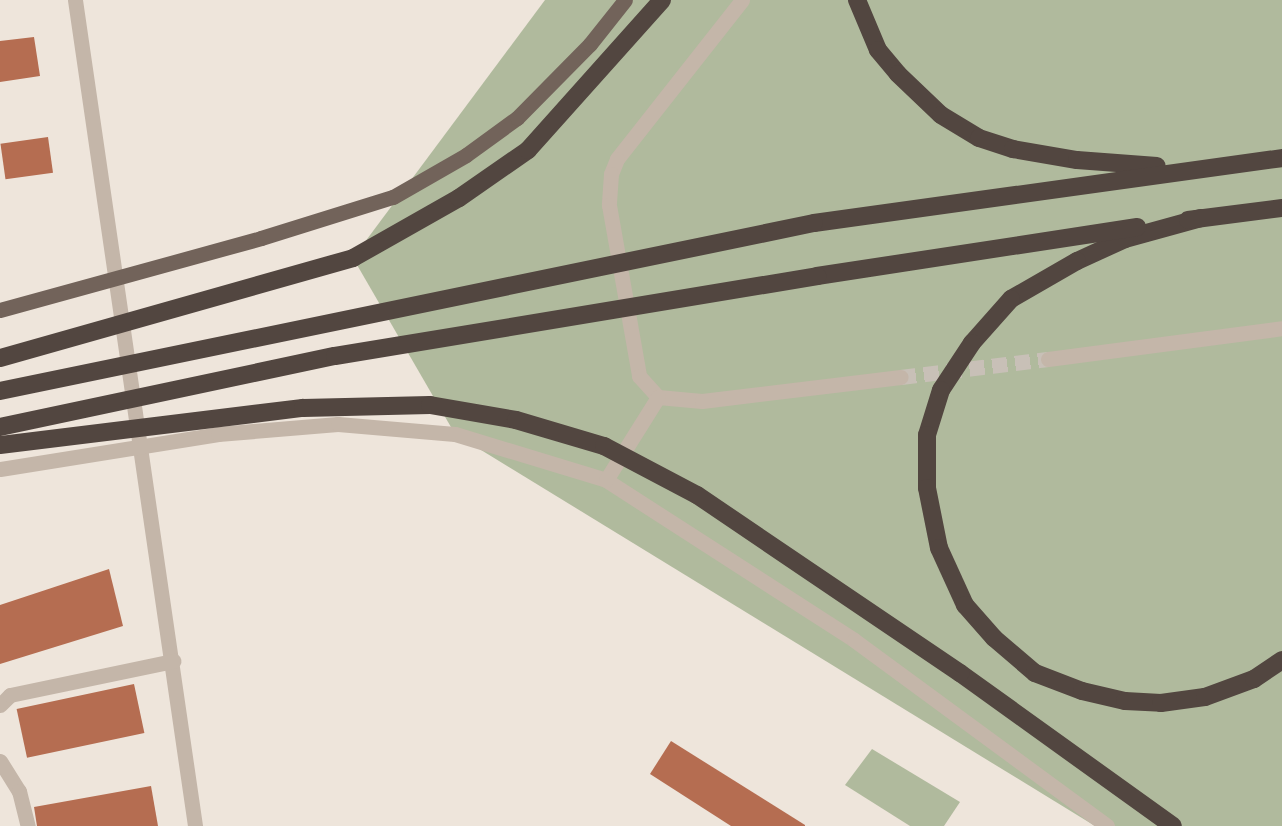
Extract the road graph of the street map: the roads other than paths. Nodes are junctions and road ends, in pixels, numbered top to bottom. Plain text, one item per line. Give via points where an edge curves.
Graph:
1 (75, 0) edge
2 (624, 0) edge
3 (662, 0) edge
4 (742, 0) edge
5 (857, 0) edge
6 (1282, 158) edge
7 (1191, 168) junction
8 (1282, 208) edge
9 (1201, 218) junction
10 (115, 279) junction
11 (0, 310) edge
12 (1282, 328) edge
13 (0, 357) edge
14 (1048, 359) tunnel mouth
15 (901, 377) tunnel mouth
16 (0, 391) edge
17 (658, 397) junction
18 (180, 420) junction
19 (0, 427) edge
20 (0, 445) edge
21 (142, 445) junction
22 (0, 455) edge
23 (0, 469) edge
24 (606, 480) junction
25 (1282, 660) edge
26 (173, 661) junction
27 (0, 705) edge
28 (0, 761) edge
29 (28, 826) edge
30 (195, 826) edge
31 (1107, 826) edge
32 (1173, 826) edge

1 - 10 street
2 - 10 main road via 590,44 517,118 466,155 393,197
3 - 13 highway, bridge via 528,150 459,198 353,258
4 - 17 street via 617,159 611,174 609,205 634,355 639,376
5 - 7 highway via 879,50 898,74 941,115 979,138 1013,149 1077,160
6 - 7 highway
7 - 16 highway, bridge via 814,224
8 - 9 highway
9 - 19 highway, bridge via 817,276 335,356
9 - 25 highway via 1125,239 1011,299 972,343 941,390 927,435 927,488 939,548 965,605 994,639 1035,673 1082,691 1125,701 1161,703 1205,697 1254,679
10 - 11 main road
10 - 21 street
12 - 14 street
15 - 17 street via 702,402
17 - 24 street
18 - 20 highway, bridge
18 - 22 highway, bridge
18 - 32 highway, bridge via 303,408 430,405 516,420 604,446 697,495 960,673
21 - 23 street
21 - 24 street via 338,424 454,434
21 - 26 street
24 - 31 street via 854,640
26 - 27 street via 10,695
26 - 30 street
28 - 29 street via 19,791

